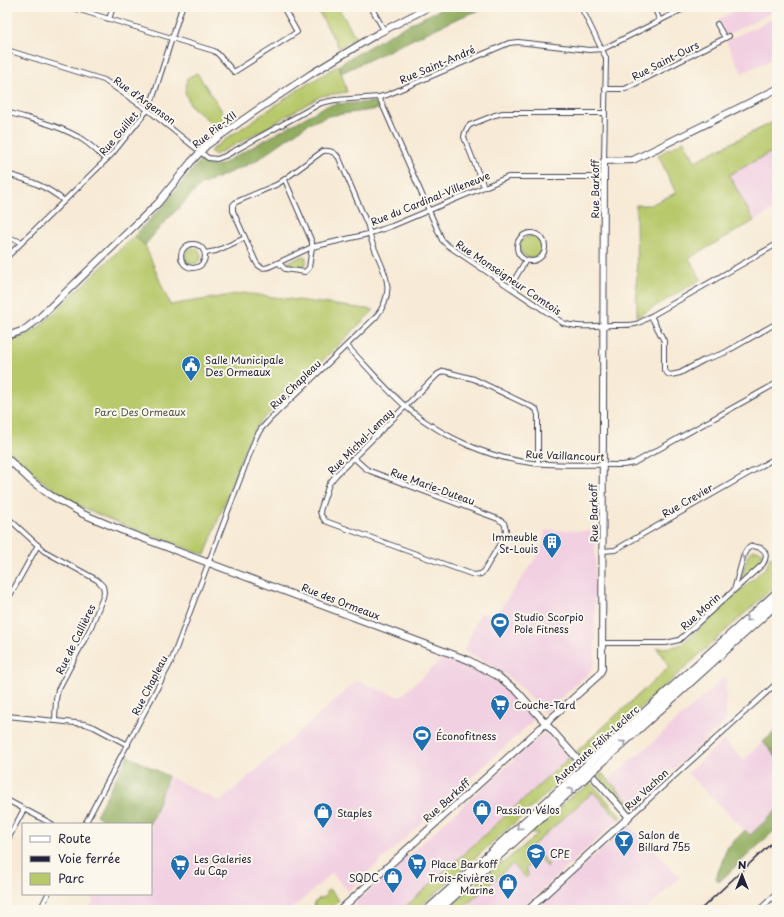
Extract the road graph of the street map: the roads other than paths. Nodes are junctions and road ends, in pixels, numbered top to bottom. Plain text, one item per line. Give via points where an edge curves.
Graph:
1 (70, 7) edge
2 (113, 7) edge
3 (182, 7) edge
4 (283, 7) edge
5 (371, 7) edge
6 (429, 7) edge
7 (581, 7) edge
8 (654, 7) edge
9 (687, 7) edge
10 (109, 19) junction
11 (660, 21) junction
12 (717, 24) dead end
13 (384, 30) junction
14 (172, 38) junction
15 (603, 49) junction
16 (7, 50) edge
17 (605, 89) junction
18 (777, 89) edge
19 (379, 96) junction
20 (148, 110) junction
21 (7, 112) edge
22 (604, 113) junction
23 (200, 152) junction
24 (106, 160) junction
25 (604, 161) junction
26 (7, 174) edge
27 (604, 177) junction
28 (285, 180) junction
29 (484, 187) junction
30 (64, 201) junction
31 (428, 210) junction
32 (370, 234) junction
33 (7, 237) edge
34 (245, 238) junction
35 (22, 242) junction
36 (777, 244) edge
37 (312, 247) junction
38 (205, 253) junction
39 (7, 257) edge
40 (526, 260) junction
41 (279, 263) junction
42 (510, 287) junction
43 (651, 316) junction
44 (777, 323) edge
45 (604, 326) junction
46 (7, 336) edge
47 (347, 346) junction
48 (777, 383) edge
49 (406, 406) junction
50 (777, 457) edge
51 (7, 458) edge
52 (354, 458) junction
53 (538, 463) junction
54 (602, 464) junction
55 (7, 517) edge
56 (506, 528) joint
57 (38, 545) junction
58 (603, 551) junction
59 (209, 563) junction
60 (734, 590) junction
61 (777, 593) edge
62 (7, 601) edge
63 (777, 603) edge
64 (603, 643) junction
65 (777, 683) edge
66 (7, 716) edge
67 (54, 720) junction
68 (545, 724) junction
69 (128, 744) junction
70 (592, 766) junction
71 (582, 775) junction
72 (7, 800) edge
73 (24, 809) junction
74 (630, 818) junction
75 (50, 823) edge
76 (86, 823) edge
77 (7, 841) edge
78 (777, 893) edge
79 (48, 895) edge
80 (40, 910) edge
81 (340, 910) edge
82 (428, 910) edge
83 (438, 910) edge
84 (528, 910) edge
85 (759, 910) edge

1 - 10 street
2 - 10 street
3 - 14 street, Rue Guillet
4 - 14 street via 297,32 234,72 216,52
5 - 13 street
6 - 13 street, Rue Pie-XII
7 - 15 street, Rue Barkoff
8 - 11 street
9 - 11 street, Rue Saint-André
10 - 14 street
11 - 15 street, Rue Saint-André
12 - 17 street, Rue Saint-Ours via 727,37 625,89
13 - 23 street, Rue Pie-XII via 270,100
14 - 20 street, Rue Guillet
15 - 17 street, Rue Barkoff via 606,58
15 - 19 street, Rue Saint-André via 509,43 387,95
16 - 20 street, Rue d'Argenson via 104,80
17 - 22 street, Rue Barkoff
18 - 25 street via 633,160
19 - 23 street, Rue Saint-André via 325,102 220,158 210,159
19 - 31 street, Rue Monseigneur Comtois
20 - 23 street, Rue d'Argenson
20 - 24 street, Rue Guillet
21 - 24 street via 73,134
22 - 25 street, Rue Barkoff
22 - 29 street via 503,113 470,125 464,137
23 - 46 street, Rue Pie-XII via 158,203 41,317 29,327
24 - 30 street, Rue Guillet
25 - 27 street, Rue Barkoff
26 - 30 street via 54,192
27 - 29 street, Rue du Cardinal-Villeneuve via 508,177
27 - 45 street, Rue Barkoff
28 - 32 street, Rue Chapleau via 319,153 332,152 339,158
28 - 34 street, Rue Chapleau via 233,205 233,211
28 - 37 street
29 - 31 street, Rue du Cardinal-Villeneuve
30 - 35 street, Rue Guillet
31 - 32 street, Rue du Cardinal-Villeneuve
31 - 42 street, Rue Monseigneur Comtois via 438,234 447,245
32 - 37 street, Rue du Cardinal-Villeneuve
32 - 47 street, Rue Chapleau via 386,277 386,300 376,317
33 - 35 street
34 - 38 street
34 - 41 street, Rue Chapleau via 261,268
35 - 39 street, Rue Guillet
36 - 43 street, Rue Monseigneur Comtois
37 - 41 street, Rue Chapleau
37 - 41 street via 309,268 305,272 285,269
38 - 38 street via 201,247 192,244 183,250 182,259 188,267 198,267 204,261
40 - 40 street via 538,259 544,253 544,242 537,234 529,232 518,241 517,251
40 - 42 street
42 - 45 street, Rue Monseigneur Comtois via 564,323
43 - 44 street via 664,341 664,370 671,375 724,353
43 - 45 street, Rue Monseigneur Comtois via 636,325
45 - 54 street, Rue Barkoff
47 - 49 street, Rue Vaillancourt
47 - 59 street, Rue Chapleau via 261,429 253,443
48 - 54 street, Rue Vaillancourt via 640,460 627,465
49 - 52 street, Rue Michel-Lemay
49 - 53 street, Rue Vaillancourt via 429,424 465,444 501,457
49 - 53 street, Rue Michel-Lemay via 441,372 474,379 536,409
50 - 58 street, Rue Crevier via 616,550
51 - 59 street, Rue des Ormeaux via 45,492 83,514
52 - 56 street, Rue Marie-Duteau via 370,471 498,519 504,522
52 - 56 street, Rue Michel-Lemay via 329,484 320,511 329,523 474,576 484,571
53 - 54 street, Rue Vaillancourt
54 - 58 street, Rue Barkoff
55 - 57 street, Rue de Callières
57 - 62 street
57 - 67 street, Rue de Callières via 97,580 102,584 104,592 93,624 58,690
58 - 64 street, Rue Barkoff
59 - 68 street, Rue des Ormeaux via 479,665 512,688
59 - 69 street, Rue Chapleau via 171,662
60 -> 60 street, Rue Morin via 764,563 766,555 762,549 752,546 746,550
60 - 64 street, Rue Morin via 676,642
61 -> 70 highway, Autoroute Félix-Leclerc
70 -> 63 highway, Autoroute Félix-Leclerc
64 - 68 street, Rue Barkoff via 600,674
65 - 74 street, Rue Vachon
66 - 67 street
67 - 69 street via 89,725
68 - 74 street, Rue des Ormeaux
68 - 81 street, Rue Barkoff
69 - 76 street, Rue Chapleau
70 - 71 highway, Autoroute Félix-Leclerc, bridge
71 -> 82 highway, Autoroute Félix-Leclerc
83 -> 71 highway, Autoroute Félix-Leclerc
72 - 73 street
73 - 75 street
73 - 77 street
74 - 84 street, Rue Vachon
78 - 85 street
79 - 80 street

